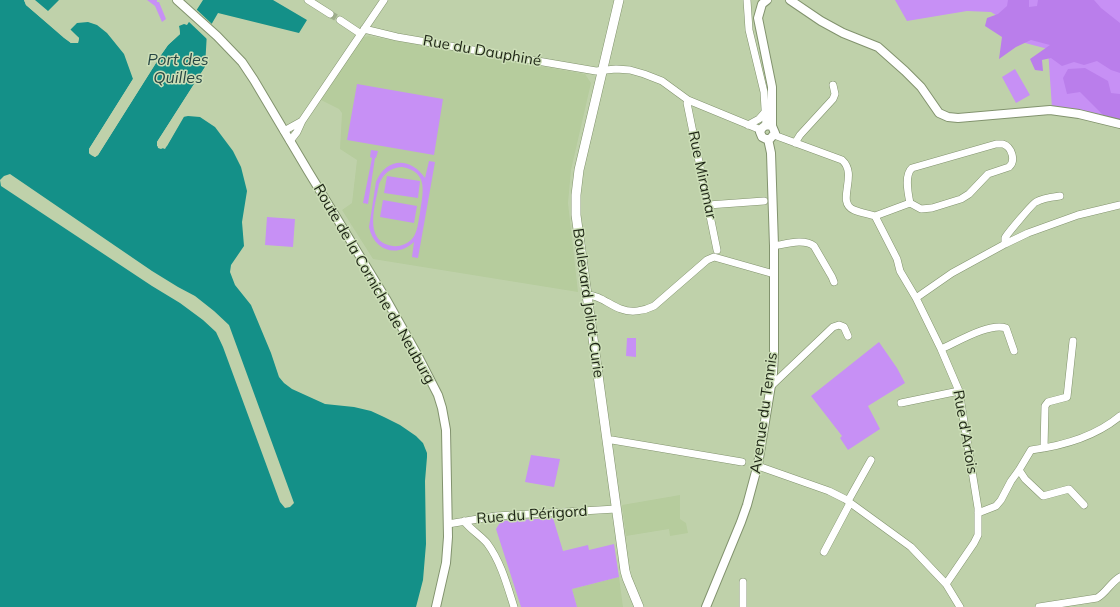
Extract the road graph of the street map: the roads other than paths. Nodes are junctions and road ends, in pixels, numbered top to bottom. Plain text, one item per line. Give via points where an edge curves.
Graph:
1 (177, 0) edge
2 (308, 0) edge
3 (384, 0) edge
4 (619, 0) edge
5 (747, 0) edge
6 (767, 0) edge
7 (790, 0) edge
8 (330, 14) tunnel mouth
9 (340, 20) tunnel mouth
10 (362, 32) junction
11 (602, 71) junction
12 (833, 85) dead end
13 (688, 100) junction
14 (765, 112) junction
15 (302, 121) junction
16 (1120, 124) edge
17 (748, 125) junction
18 (766, 127) junction
19 (284, 131) junction
20 (771, 137) junction
21 (290, 141) junction
22 (795, 142) junction
23 (1060, 196) dead end
24 (764, 201) dead end
25 (910, 203) junction
26 (708, 205) junction
27 (1120, 205) edge
28 (876, 216) junction
29 (1005, 244) junction
30 (774, 246) junction
31 (717, 250) dead end
32 (774, 274) junction
33 (834, 282) dead end
34 (587, 295) junction
35 (916, 298) junction
36 (848, 336) dead end
37 (1073, 341) dead end
38 (942, 349) junction
39 (1014, 351) dead end
40 (770, 388) junction
41 (959, 391) junction
42 (902, 403) dead end
43 (1120, 416) edge
44 (607, 441) junction
45 (1044, 448) junction
46 (871, 460) dead end
47 (742, 462) dead end
48 (758, 466) junction
49 (1020, 470) junction
50 (849, 502) junction
51 (1084, 505) dead end
52 (616, 509) junction
53 (978, 514) junction
54 (464, 521) junction
55 (448, 524) junction
56 (824, 552) dead end
57 (1120, 577) edge
58 (743, 582) dead end
59 (946, 584) junction
60 (436, 607) edge
61 (514, 607) edge
62 (639, 607) edge
63 (706, 607) edge
64 (743, 607) edge
65 (960, 607) edge
66 (1039, 607) edge
67 (1048, 607) edge

1 - 19 street, Route de la Corniche de Neuburg via 218,36 242,62
2 - 8 street
3 - 10 street
4 - 11 main road, Boulevard Joliot-Curie
5 - 14 street via 749,30 764,92
6 - 18 street, Avenue du Tennis via 762,4 758,18 772,88
7 - 16 street via 843,33 878,47 920,87 939,113 948,117 1050,110
9 - 10 street
10 - 11 street, Rue du Dauphiné
10 - 15 street
11 - 13 street, Rue du Dauphiné via 630,70 644,74 662,81
11 - 34 main road, Boulevard Joliot-Curie via 579,170 576,195 576,215
12 - 22 street via 833,99
13 - 17 street, Rue du Dauphiné
13 - 26 street, Rue Miramar
14 - 17 street
14 - 18 street
15 - 19 street
15 - 21 street
17 - 18 street, Rue du Dauphiné
18 - 20 street, Avenue du Tennis via 775,130
18 - 20 street via 761,134 762,137
19 - 21 street, Route de la Corniche de Neuburg
20 - 22 street
20 - 30 street, Avenue du Tennis
21 - 55 street, Route de la Corniche de Neuburg via 386,299 438,395 446,430
22 - 28 street via 842,160 847,165 849,173 846,201 848,206
23 - 29 street via 1036,201 1031,205 1010,230 1005,238
24 - 26 street
25 - 25 street via 921,209 932,208 961,198 969,194 988,174 1009,167 1013,160 1012,153 1003,144 996,144 912,168 908,175
25 - 28 street
26 - 31 street, Rue Miramar
27 - 29 street via 1078,215
28 - 35 street, Rue d'Artois via 897,259 900,271
29 - 35 street via 952,273
30 - 32 street, Avenue du Tennis
30 - 33 street via 810,243
32 - 34 street via 714,257 706,260 654,306 644,311 622,310 594,295
32 - 40 street, Avenue du Tennis via 774,352
34 - 44 main road, Boulevard Joliot-Curie
35 - 38 street, Rue d'Artois
36 - 40 street via 844,327 833,327
37 - 45 street via 1067,398 1048,402 1045,406
38 - 39 street via 984,330 1001,326 1006,328
38 - 41 street, Rue d'Artois
40 - 48 street, Avenue du Tennis
41 - 42 street
41 - 53 street, Rue d'Artois
43 - 45 street via 1111,424 1082,438
44 - 47 street
44 - 52 main road, Boulevard Joliot-Curie
45 - 49 street via 1031,450
46 - 50 street
48 - 50 street via 829,491
48 - 63 street, Avenue du Tennis via 742,522
49 - 51 street via 1025,479 1043,496 1069,489
49 - 53 street via 996,506
50 - 56 street
50 - 59 street via 911,547
52 - 54 street, Rue du Périgord via 496,516
52 - 62 main road, Boulevard Joliot-Curie via 627,578
53 - 59 street, Rue d'Artois via 978,535
54 - 55 street, Rue du Périgord
54 - 61 street via 488,544 503,574
55 - 60 street, Route de la Corniche de Neuburg via 446,563
57 - 67 street via 1097,598
58 - 64 street
59 - 65 street
66 - 67 street

